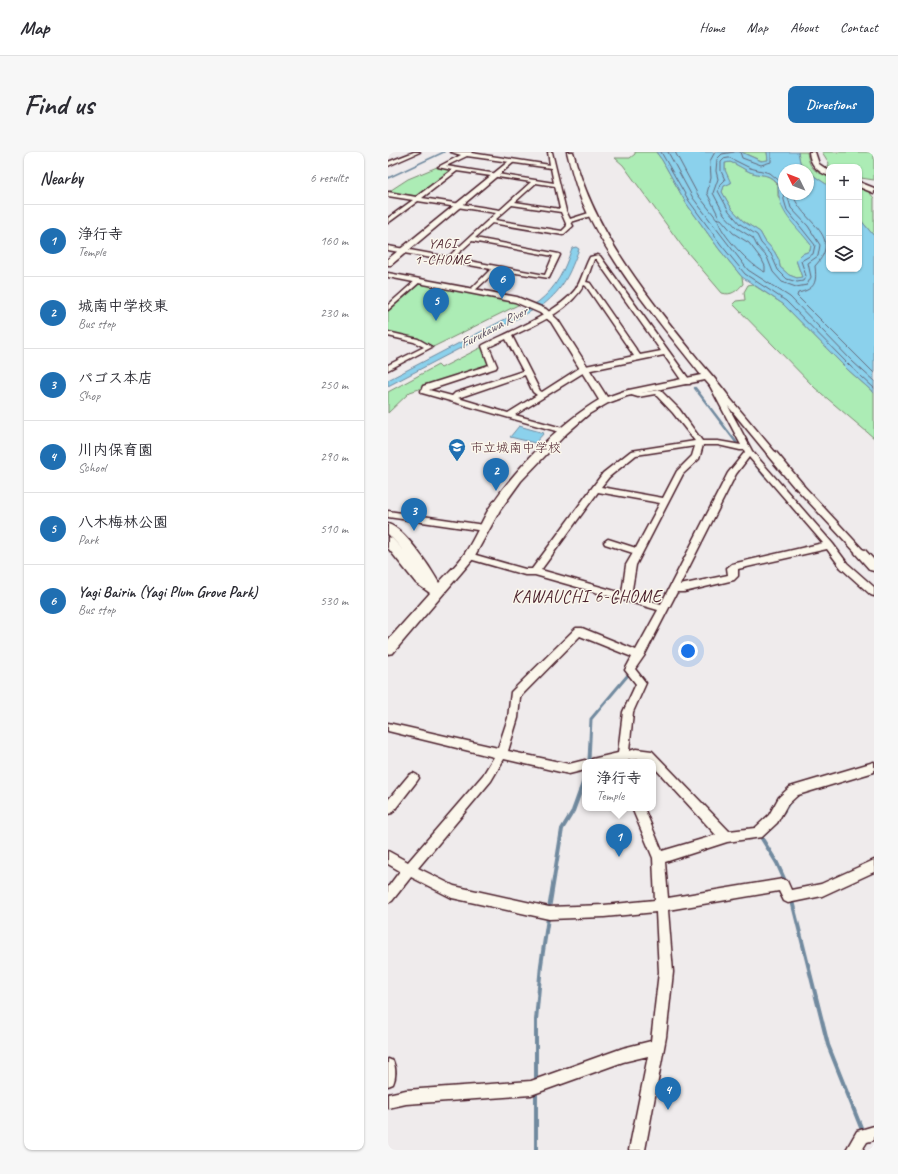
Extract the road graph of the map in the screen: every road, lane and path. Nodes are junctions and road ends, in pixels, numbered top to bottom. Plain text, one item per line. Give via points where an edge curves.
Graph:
1 (418, 152) edge
2 (453, 152) edge
3 (550, 152) edge
4 (570, 152) edge
5 (812, 152) edge
6 (465, 153) edge
7 (512, 162) junction
8 (388, 164) edge
9 (554, 167) junction
10 (455, 170) junction
11 (826, 172) edge
12 (494, 176) junction
13 (534, 182) junction
14 (558, 185) junction
15 (862, 186) edge
16 (874, 192) edge
17 (388, 194) edge
18 (418, 198) junction
19 (510, 204) junction
20 (458, 205) junction
21 (563, 211) junction
22 (500, 212) junction
23 (592, 214) junction
24 (388, 221) edge
25 (491, 221) junction
26 (569, 221) junction
27 (470, 239) junction
28 (388, 248) edge
29 (403, 251) junction
30 (449, 259) junction
31 (388, 263) edge
32 (495, 268) junction
33 (388, 275) edge
34 (418, 281) junction
35 (582, 283) junction
36 (472, 291) junction
37 (388, 308) edge
38 (546, 312) junction
39 (388, 334) edge
40 (508, 335) junction
41 (666, 352) junction
42 (638, 357) junction
43 (389, 367) edge
44 (584, 369) junction
45 (527, 372) junction
46 (710, 380) junction
47 (687, 382) junction
48 (631, 392) junction
49 (541, 394) junction
50 (726, 398) joint
51 (453, 399) junction
52 (605, 401) junction
53 (509, 415) junction
54 (563, 431) junction
55 (700, 443) junction
56 (748, 450) junction
57 (772, 454) joint
58 (798, 485) joint
59 (597, 489) junction
60 (666, 500) junction
61 (388, 514) edge
62 (388, 528) edge
63 (484, 528) junction
64 (388, 541) edge
65 (608, 542) dead end
66 (829, 544) junction
67 (638, 552) junction
68 (861, 553) joint
69 (469, 556) junction
70 (874, 567) edge
71 (536, 572) junction
72 (674, 588) junction
73 (438, 593) junction
74 (874, 593) edge
75 (626, 598) junction
76 (664, 608) junction
77 (388, 649) edge
78 (639, 656) junction
79 (388, 727) edge
80 (502, 753) junction
81 (622, 759) edge
82 (624, 759) edge
83 (654, 759) edge
84 (656, 761) edge
85 (582, 765) edge
86 (874, 767) edge
87 (413, 778) dead end
88 (388, 809) edge
89 (639, 811) edge
90 (727, 837) junction
91 (388, 857) edge
92 (659, 858) junction
93 (874, 866) edge
94 (408, 870) junction
95 (388, 897) edge
96 (661, 905) junction
97 (656, 1047) junction
98 (388, 1066) edge
99 (388, 1079) edge
100 (388, 1101) edge
101 (874, 1132) edge
102 (637, 1150) edge
103 (854, 1150) edge

1 - 8 street
2 - 6 street
3 - 9 street
4 - 23 street via 578,181
5 - 11 street via 814,164
6 - 7 street
6 - 10 street via 442,167
7 - 9 street
7 - 12 street
9 - 14 street
10 - 12 street
10 - 18 street
12 - 13 street
12 - 20 street
13 - 14 street
13 - 19 street
14 - 21 street
15 - 16 street
17 - 18 street
18 - 20 street
18 - 24 street
19 - 21 street
19 - 22 street
20 - 22 street
20 - 29 street
21 - 26 street
22 - 25 street
23 - 26 street
23 - 46 street via 642,292
25 - 26 street via 563,233 570,226
25 - 27 street
27 - 30 street
27 - 32 street via 557,255 547,277
28 - 29 street
29 - 30 street
29 - 31 street
30 - 32 street
32 - 36 street
33 - 34 street
34 - 36 street
34 - 37 street
35 - 38 street via 565,303
35 - 41 street via 592,258 598,257
35 - 42 street via 588,284
36 - 38 street via 526,303
38 - 40 street
38 - 44 street via 554,320
39 - 43 street via 416,340 429,347
40 - 45 street
40 - 51 street via 485,346 493,366 426,388 425,391
41 - 42 street
41 - 47 street
42 - 44 street
44 - 49 street
44 - 52 street
45 - 49 street via 537,392
45 - 51 street via 458,394
46 - 47 street
46 - 50 street
46 - 56 street
47 - 48 street
48 - 52 street
48 - 55 street via 638,395 657,392 676,411
49 - 53 street
50 - 57 street
51 - 53 street
52 - 54 street via 586,412
53 - 54 street
54 - 63 street via 517,479
55 - 56 street via 718,443
55 - 59 street via 634,452 606,475
55 - 60 street via 696,457 680,474
56 - 66 street
56 - 72 street via 732,473
57 - 58 street
58 - 68 street
59 - 60 street
59 - 71 street
60 - 67 street
61 - 63 street
62 - 73 street via 414,555 430,576
63 - 69 street
64 - 73 street via 403,556 420,580
65 - 67 street
66 - 72 street via 735,566 732,568 731,578 684,589
66 - 74 street via 833,553
67 - 75 street via 631,565
68 - 70 street
69 - 71 street via 525,572
69 - 73 street
71 - 75 street
72 - 76 street
73 - 77 street
75 - 76 street
76 - 78 street
78 - 80 street via 579,631 515,695 513,718
78 - 81 street via 630,670 641,683 628,713
79 - 80 street
80 - 85 street via 569,769
80 - 94 street via 487,778
82 - 83 street via 636,754 648,754
84 - 90 street
86 - 90 street via 794,791 783,801 773,819 758,833
87 - 88 street
89 - 92 street
90 - 92 street
91 - 94 street
92 - 96 street
93 - 96 street via 822,890 788,897 783,885
94 - 95 street
94 - 96 street via 452,892 549,913
96 - 97 street via 666,972
97 - 100 street via 623,1055 531,1088 406,1097
97 - 102 street
98 - 99 street
101 - 103 street via 862,1136

